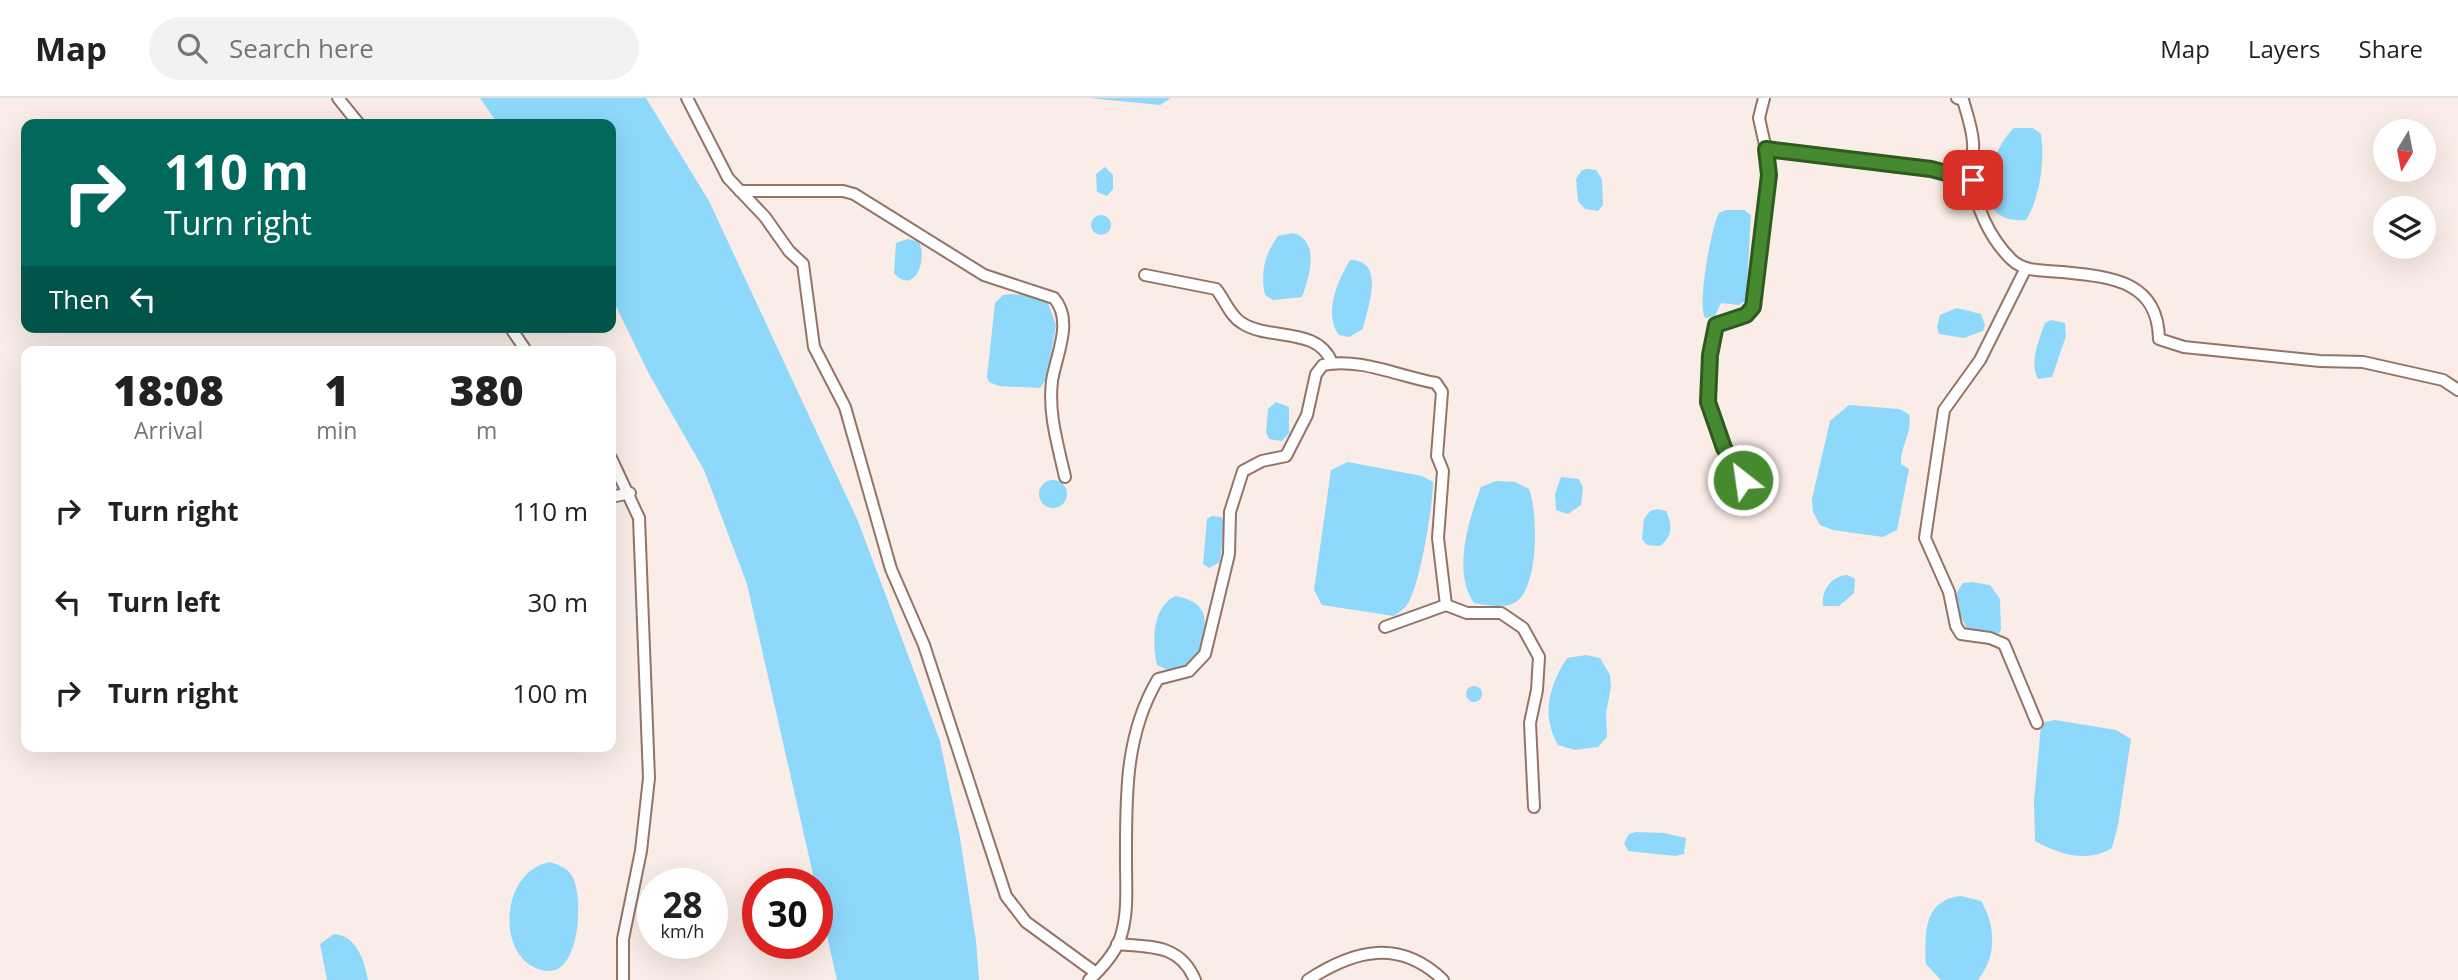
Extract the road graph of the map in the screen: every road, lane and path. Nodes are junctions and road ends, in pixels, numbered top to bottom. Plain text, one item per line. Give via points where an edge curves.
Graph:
1 (338, 98) edge
2 (687, 98) edge
3 (1764, 98) edge
4 (1957, 98) edge
5 (355, 119) edge
6 (1766, 149) junction
7 (1973, 180) junction
8 (740, 191) junction
9 (2026, 268) junction
10 (1145, 275) dead end
11 (1332, 363) junction
12 (2458, 390) edge
13 (616, 467) edge
14 (1065, 477) dead end
15 (1743, 480) dead end
16 (630, 493) junction
17 (616, 496) edge
18 (1446, 604) junction
19 (1385, 627) dead end
20 (2037, 723) dead end
21 (1534, 807) dead end
22 (1117, 944) junction
23 (1092, 977) edge
24 (623, 980) edge
25 (1195, 980) edge
26 (1308, 980) edge
27 (1443, 980) edge

1 - 5 street
2 - 8 street via 728,178
3 - 6 street via 1759,118
4 - 7 street via 1963,100 1973,142
6 - 7 street via 1931,169
6 - 15 street via 1769,175 1753,307 1746,315 1716,325 1710,355 1708,402 1724,448
7 - 9 street via 1992,235 2014,262
8 - 14 street via 854,194 984,275 1055,298 1062,307 1064,325 1052,380 1051,413
8 - 23 street via 803,264 814,347 845,407 891,569 937,682 1006,896 1026,922
9 - 12 street via 2134,286 2153,304 2159,339 2184,347 2363,362 2443,380
9 - 20 street via 1980,360 1944,410 1925,538 1949,592 1956,626 1961,634 2004,645
10 - 11 street via 1216,289 1244,325 1309,340 1327,351
11 - 18 street via 1436,383 1443,392 1437,456 1443,471 1438,538
11 - 22 street via 1316,374 1307,415 1286,456 1243,471 1230,512 1229,554 1205,654 1189,671 1158,680 1147,698 1132,742 1126,783 1125,892 1122,935
13 - 16 street
16 - 17 street
16 - 24 street via 639,518 649,778 641,851 623,939
18 - 19 street
18 - 21 street via 1467,613 1501,613 1524,628 1539,657 1530,723
22 - 23 street
22 - 25 street via 1162,948 1187,962
26 - 27 street via 1359,953 1396,953 1421,963

